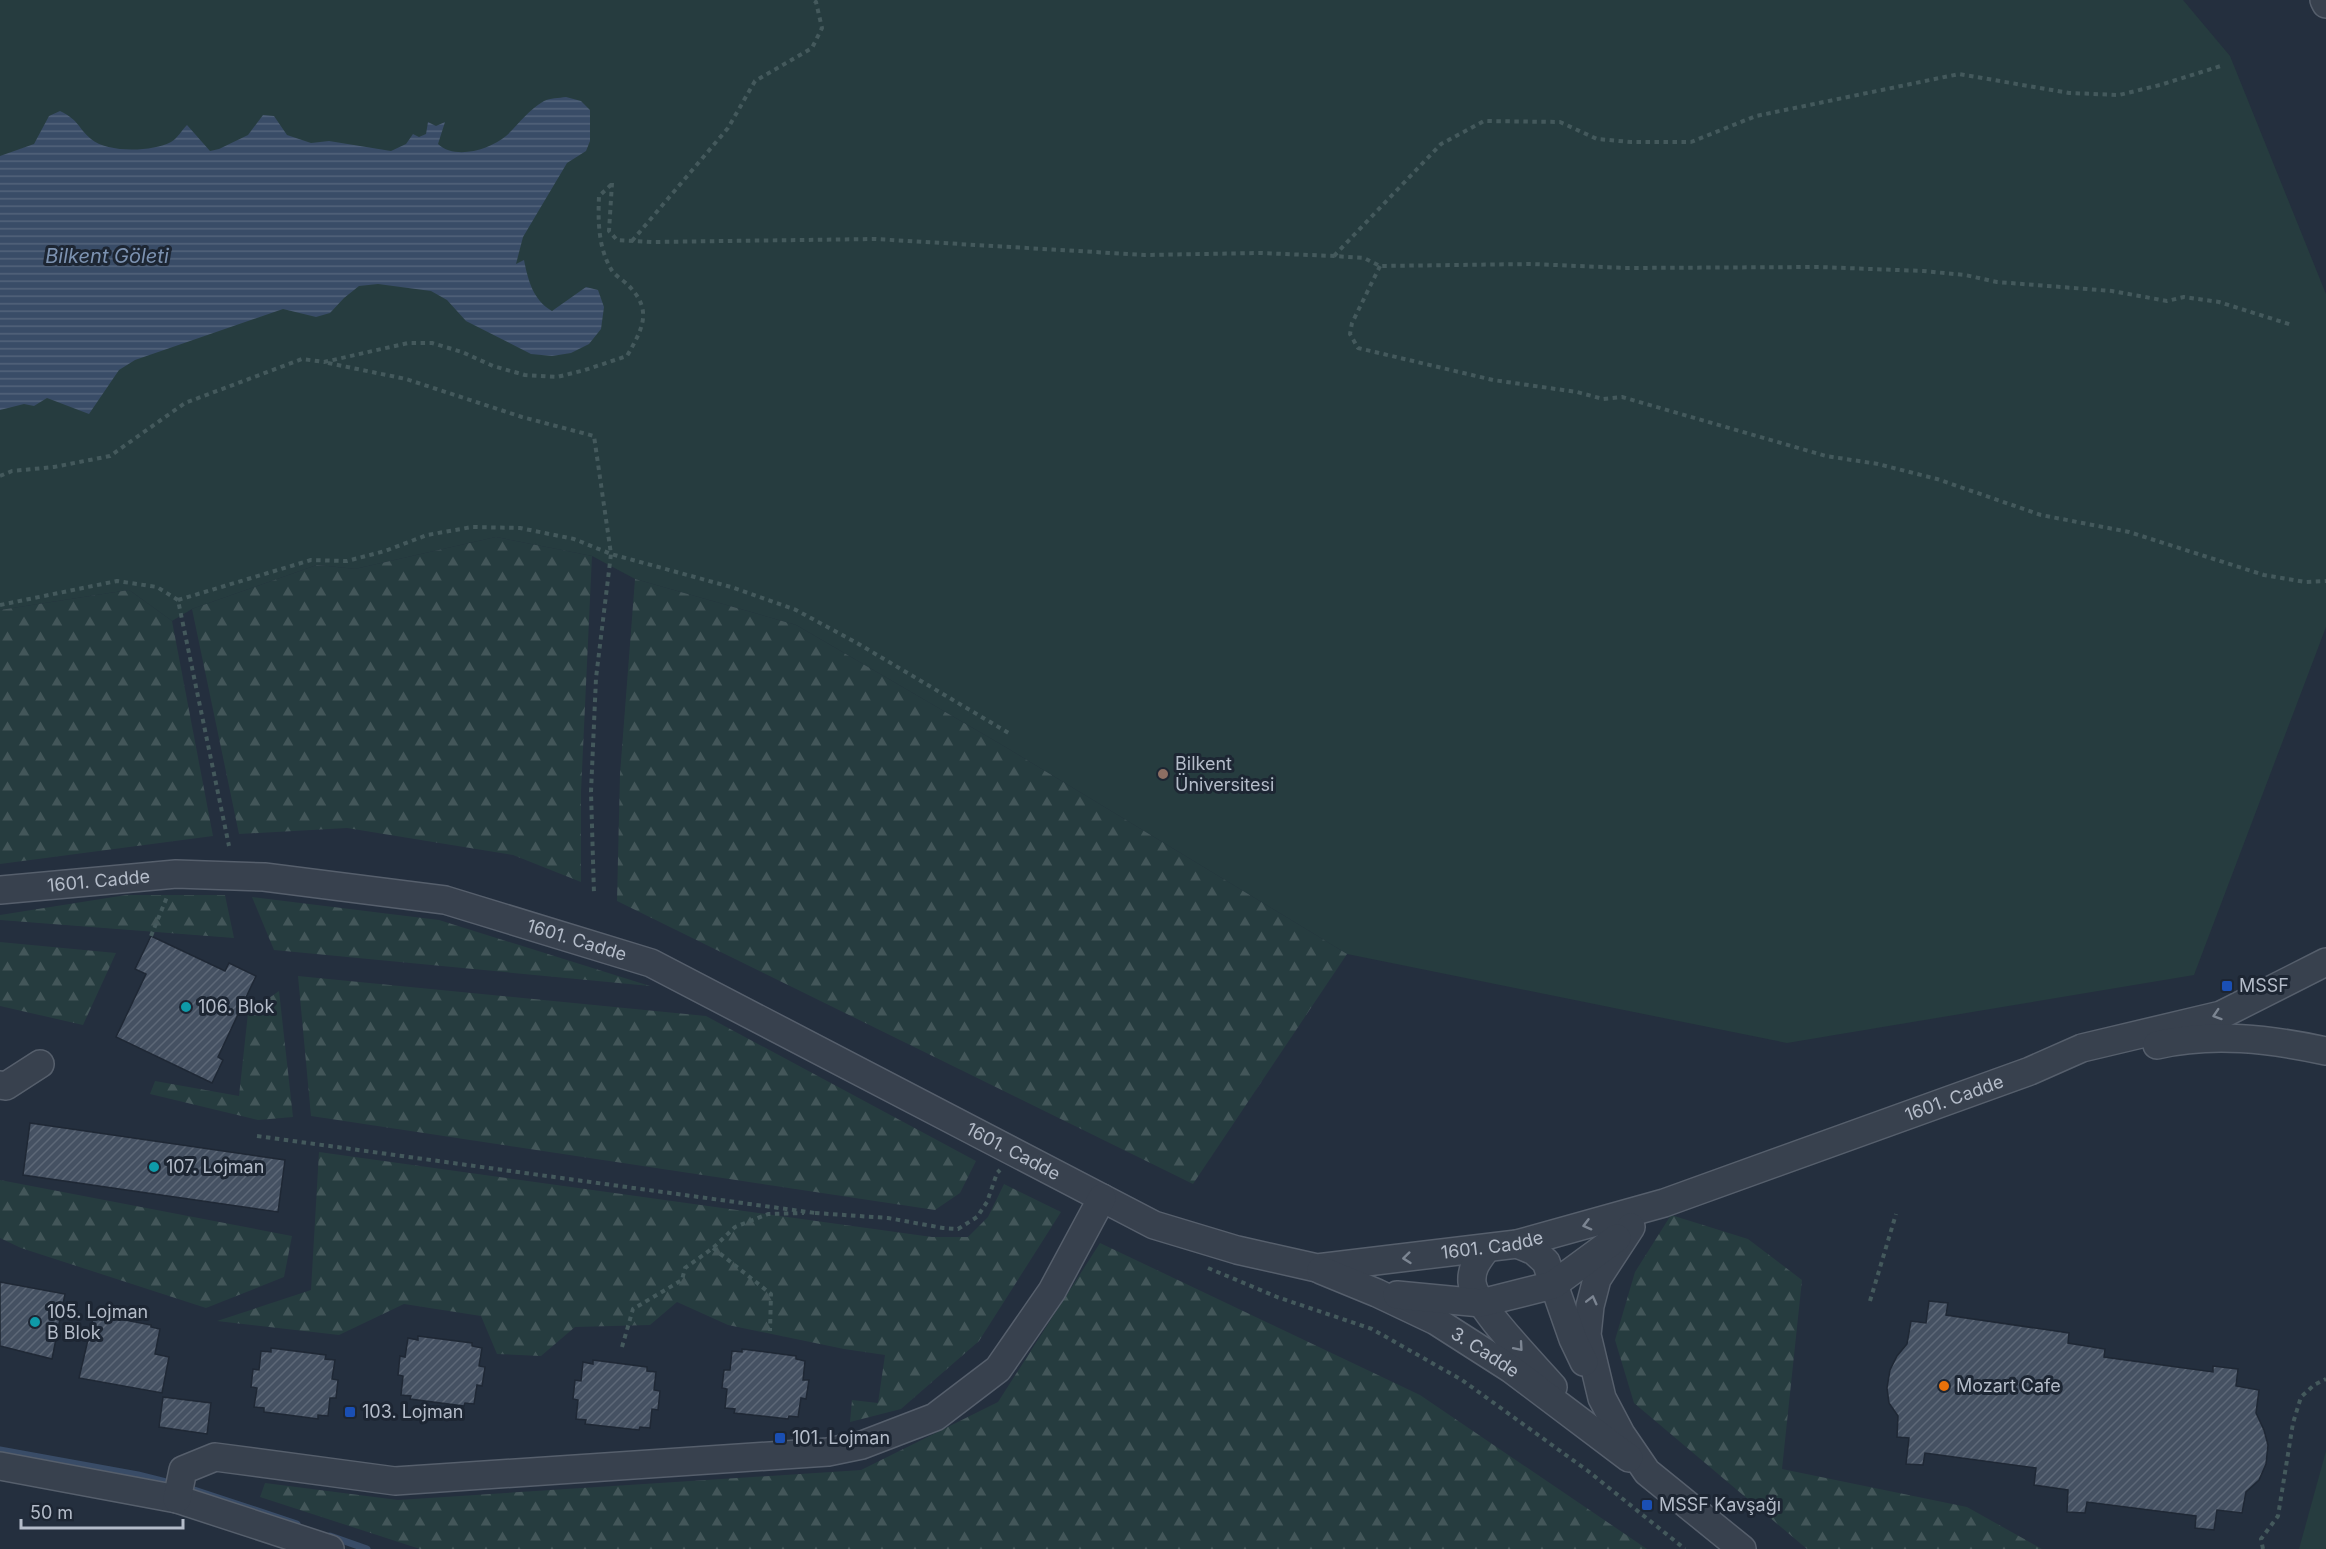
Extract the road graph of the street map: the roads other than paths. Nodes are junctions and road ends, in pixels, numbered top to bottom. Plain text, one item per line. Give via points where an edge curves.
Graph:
1 (2324, 0) edge
2 (2326, 4) edge
3 (0, 890) edge
4 (2326, 962) edge
5 (2270, 990) junction
6 (2277, 1041) junction
7 (2326, 1051) edge
8 (40, 1064) dead end
9 (2326, 1069) edge
10 (2030, 1071) junction
11 (0, 1085) edge
12 (1102, 1198) junction
13 (1664, 1203) junction
14 (1631, 1227) junction
15 (1517, 1244) junction
16 (1486, 1249) junction
17 (1317, 1268) junction
18 (1553, 1285) junction
19 (1377, 1293) junction
20 (1481, 1303) junction
21 (1602, 1398) junction
22 (1586, 1424) junction
23 (0, 1466) edge
24 (1647, 1472) junction
25 (180, 1487) junction
26 (330, 1549) edge
27 (1742, 1549) edge

1 - 2 street
3 - 12 street, 1601. Cadde via 176,874 264,877 445,900 651,963
4 - 5 street
5 - 6 street via 2258,1003 2255,1017
5 -> 10 street, 1601. Cadde via 2220,1014 2082,1048
6 - 7 street
6 - 9 street via 2314,1056
6 - 10 street, 1601. Cadde via 2232,1037 2165,1043
8 - 11 street via 6,1086
10 - 13 street, 1601. Cadde
12 - 17 street, 1601. Cadde via 1154,1225 1237,1250
12 - 25 street via 1052,1291 998,1369 935,1417 862,1444 828,1452 395,1481 215,1456
13 - 14 street, 3. Cadde
13 -> 15 street, 1601. Cadde
14 - 18 street, 3. Cadde
21 -> 14 street via 1587,1335 1590,1306 1597,1279
15 - 16 street, 1601. Cadde
15 - 18 street via 1534,1251 1546,1262
16 -> 17 street, 1601. Cadde
16 - 20 street, 3. Cadde via 1473,1266 1472,1283
17 - 19 street, 3. Cadde
18 - 20 street, 3. Cadde
18 - 21 street via 1573,1339
19 - 20 street, 3. Cadde
19 - 22 street, 3. Cadde via 1436,1321
20 -> 22 street, 3. Cadde
21 - 24 street
22 - 24 street, 3. Cadde
23 - 25 street
24 - 27 street, 3. Cadde
25 - 26 street

